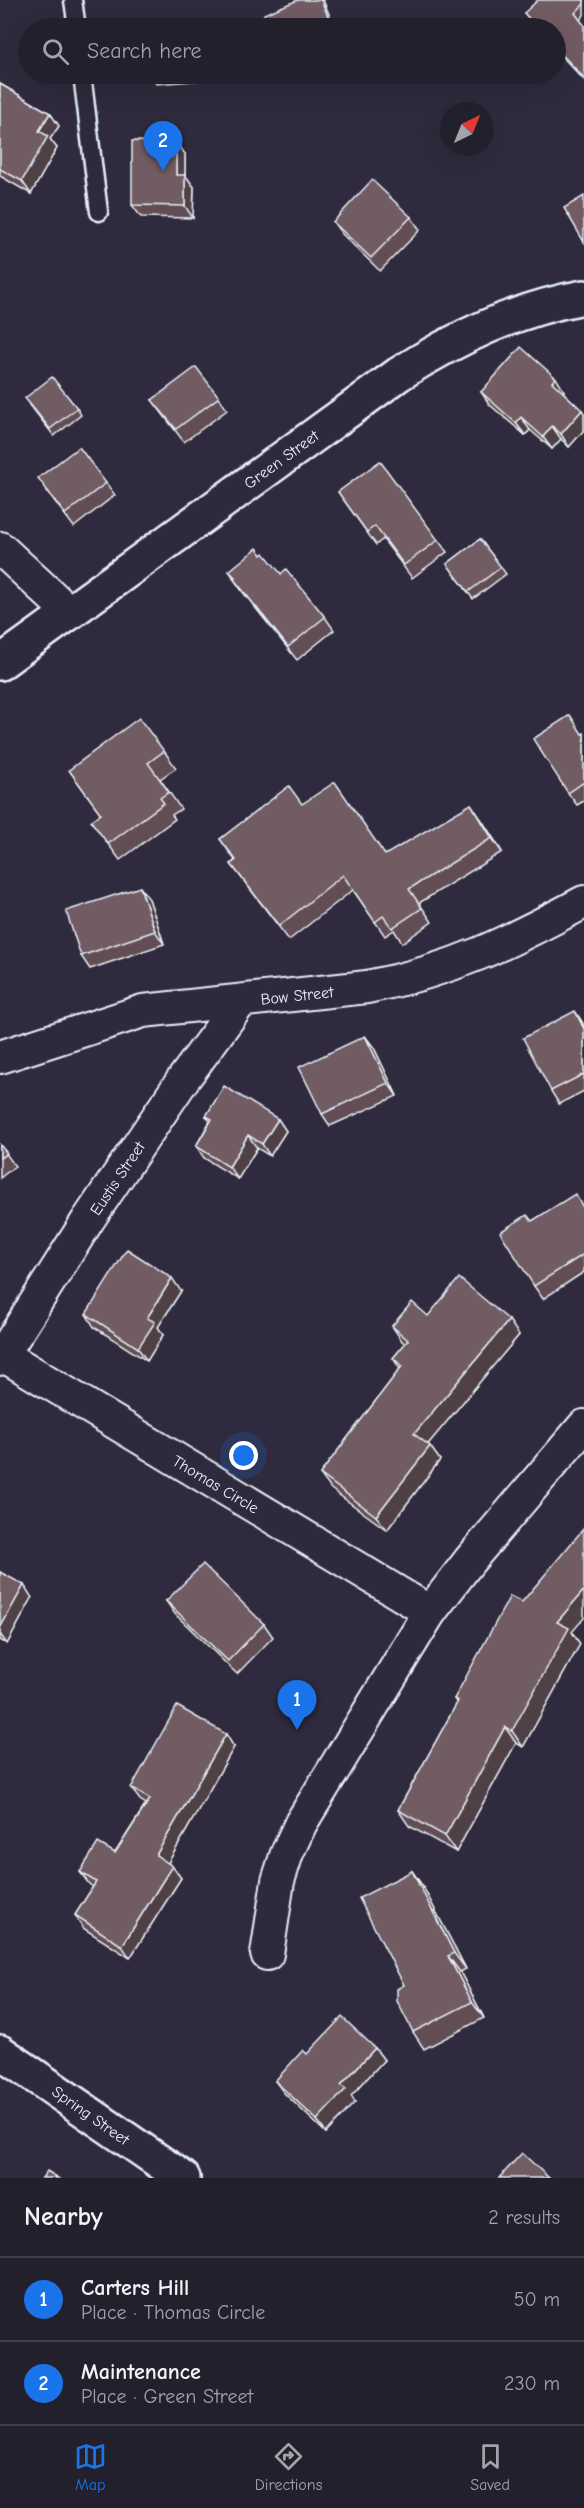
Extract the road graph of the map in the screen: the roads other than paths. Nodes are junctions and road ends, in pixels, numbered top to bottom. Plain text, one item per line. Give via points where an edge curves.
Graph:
1 (73, 0) edge
2 (75, 18) edge
3 (83, 84) edge
4 (99, 212) dead end
5 (584, 297) edge
6 (0, 548) edge
7 (70, 613) junction
8 (0, 663) edge
9 (584, 902) edge
10 (241, 1001) junction
11 (0, 1057) edge
12 (1, 1357) edge
13 (584, 1426) edge
14 (430, 1612) junction
15 (267, 1954) dead end
16 (0, 2052) edge
17 (183, 2178) edge

1 - 2 lane
3 - 4 lane
5 - 7 street, Green Street via 527,310 433,352 362,399
6 - 7 street
7 - 8 street, Green Street
9 - 10 street, Bow Street via 501,946 440,970 367,987
10 - 11 street, Bow Street via 143,1011
10 - 12 street, Eustis Street via 88,1220
12 - 14 street, Thomas Circle
13 - 14 street
14 - 15 street via 287,1852 278,1881
16 - 17 street, Spring Street

